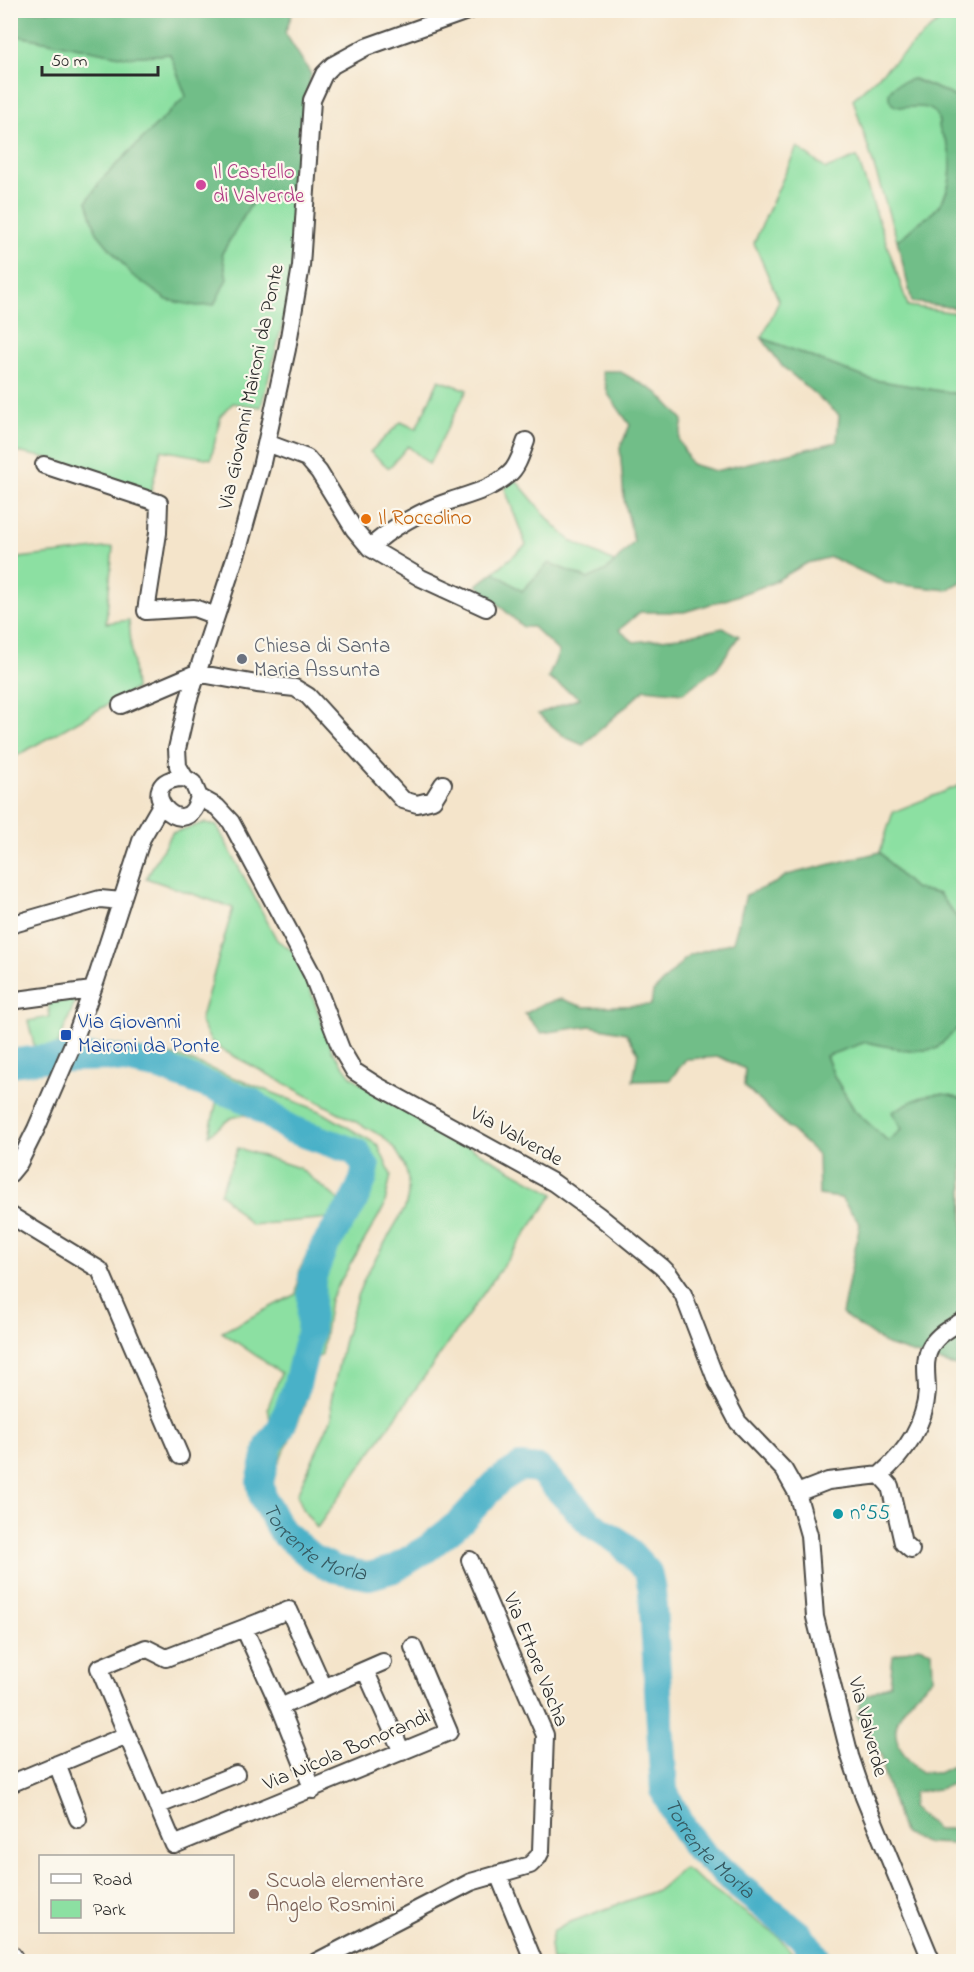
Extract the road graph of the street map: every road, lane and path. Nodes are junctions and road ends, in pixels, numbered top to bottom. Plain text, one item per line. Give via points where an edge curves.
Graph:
1 (470, 10) edge
2 (526, 441) dead end
3 (267, 443) junction
4 (44, 465) dead end
5 (370, 548) junction
6 (486, 608) dead end
7 (216, 616) junction
8 (196, 673) junction
9 (188, 701) junction
10 (121, 705) dead end
11 (185, 778) junction
12 (167, 781) junction
13 (443, 784) dead end
14 (196, 804) junction
15 (167, 810) junction
16 (122, 901) junction
17 (10, 925) edge
18 (92, 990) junction
19 (10, 1001) edge
20 (13, 1165) edge
21 (10, 1215) edge
22 (963, 1320) edge
23 (180, 1456) dead end
24 (880, 1475) junction
25 (797, 1493) junction
26 (911, 1550) dead end
27 (470, 1560) dead end
28 (243, 1628) junction
29 (413, 1647) dead end
30 (383, 1662) dead end
31 (365, 1670) junction
32 (324, 1688) junction
33 (280, 1707) junction
34 (127, 1735) junction
35 (402, 1752) junction
36 (57, 1764) junction
37 (236, 1774) dead end
38 (10, 1785) edge
39 (313, 1790) junction
40 (158, 1806) junction
41 (78, 1820) dead end
42 (498, 1874) junction
43 (316, 1962) edge
44 (534, 1962) edge
45 (932, 1962) edge

1 - 3 street, Via Giovanni Maironi da Ponte via 366,47 324,74 312,100 301,266
2 - 5 street via 510,473 475,494 408,520
3 - 5 street via 307,458
3 - 7 street, Via Giovanni Maironi da Ponte
4 - 7 street via 159,502 146,611 194,608
5 - 6 street via 421,578
7 - 8 street, Via Giovanni Maironi da Ponte
8 - 9 street, Via Giovanni Maironi da Ponte
8 - 10 street
8 - 13 street via 295,688 308,696 403,800 417,804 433,800
9 - 11 street, Via Giovanni Maironi da Ponte via 177,756
9 - 12 street, Via Giovanni Maironi da Ponte via 176,722 169,747
11 - 12 street
11 - 14 street, Via Giovanni Maironi da Ponte via 193,783
12 - 15 street, Via Giovanni Maironi da Ponte via 159,796
14 - 15 street via 184,816
14 - 25 street, Via Valverde via 226,816 312,974 341,1049 354,1071 554,1183 669,1274 683,1294 717,1382 738,1422 784,1470
15 - 16 street via 142,838
16 - 17 street via 100,899
16 - 18 street
18 - 19 street
18 - 20 street via 58,1078
21 - 23 street via 100,1270
22 - 24 street via 941,1334 931,1346 922,1414 910,1442
24 - 25 street via 828,1481
24 - 26 street via 890,1486 903,1543
25 - 45 street, Via Valverde via 809,1535 815,1617 850,1756
27 - 42 street, Via Ettore Vacha via 545,1735 541,1851 530,1865
28 - 32 street via 289,1610
28 - 33 street
28 - 34 street via 166,1658 146,1648 99,1668
29 - 35 street, Via Nicola Bonorandi via 449,1732
30 - 31 street
31 - 32 street
31 - 35 street
32 - 33 street
33 - 39 street
34 - 36 street
34 - 40 street
35 - 39 street, Via Nicola Bonorandi
36 - 38 street
36 - 41 street
37 - 40 street
39 - 40 street, Via Nicola Bonorandi via 174,1845
42 - 43 street, Via Ettore Vacha via 471,1882
42 - 44 street

